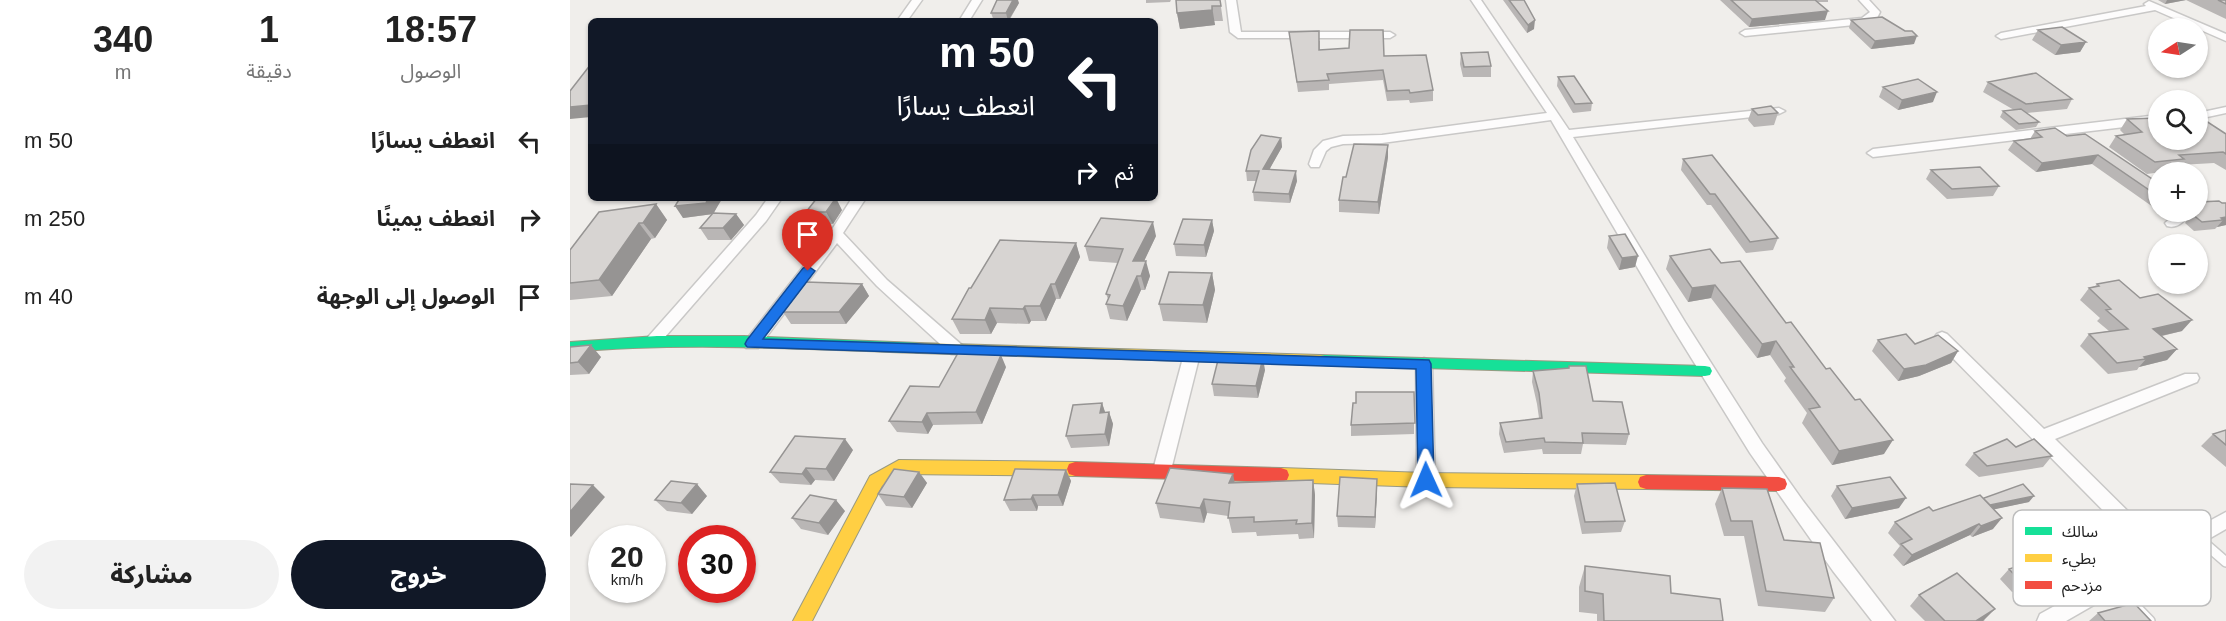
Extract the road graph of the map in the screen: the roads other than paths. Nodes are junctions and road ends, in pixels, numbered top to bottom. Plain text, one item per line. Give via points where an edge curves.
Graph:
1 (917, 0) edge
2 (976, 0) edge
3 (1231, 0) edge
4 (1245, 0) edge
5 (1476, 0) edge
6 (1864, 0) edge
7 (2140, 0) edge
8 (2157, 7) junction
9 (904, 18) edge
10 (966, 18) edge
11 (1745, 33) dead end
12 (1390, 34) dead end
13 (2001, 36) dead end
14 (2226, 38) edge
15 (2226, 110) edge
16 (1779, 111) edge
17 (2208, 114) edge
18 (1554, 116) junction
19 (2148, 120) edge
20 (2070, 128) junction
21 (1566, 134) junction
22 (2088, 141) edge
23 (1873, 153) dead end
24 (1316, 164) dead end
25 (773, 201) edge
26 (857, 201) edge
27 (836, 234) junction
28 (1942, 338) edge
29 (653, 341) junction
30 (752, 344) junction
31 (570, 347) edge
32 (957, 350) junction
33 (1191, 358) junction
34 (1424, 364) junction
35 (1705, 371) junction
36 (2191, 378) dead end
37 (2042, 437) junction
38 (1162, 470) junction
39 (1426, 480) junction
40 (1779, 484) junction
41 (2115, 510) edge
42 (2226, 520) edge
43 (2211, 528) edge
44 (2211, 549) edge
45 (2226, 562) edge
46 (2074, 606) edge
47 (2135, 606) edge
48 (802, 621) edge
49 (1885, 621) edge
50 (2047, 621) edge
51 (2150, 621) edge

1 - 9 street
2 - 10 street
3 - 4 street
3 - 12 street via 1234,32 1238,35
5 - 18 street
6 - 11 street via 1878,18
7 - 8 street
8 - 13 street
8 - 14 street
15 - 17 street
16 - 21 street
18 - 21 street
18 - 24 street via 1382,139 1343,140 1320,150
19 - 20 street
20 - 22 street
20 - 23 street
21 - 35 street
25 - 29 street
26 - 27 street
27 - 30 street
27 - 32 street via 882,283
28 - 37 street
29 - 30 street
29 - 31 street
30 - 32 street
32 - 33 street
33 - 34 street
33 - 38 street
34 - 35 street
34 - 39 street
35 - 40 street
36 - 37 street
37 - 41 street
38 - 39 street
38 - 48 street via 899,467 876,481
39 - 40 street
40 - 49 street
42 - 43 street
44 - 45 lane
46 - 50 street
47 - 51 lane

